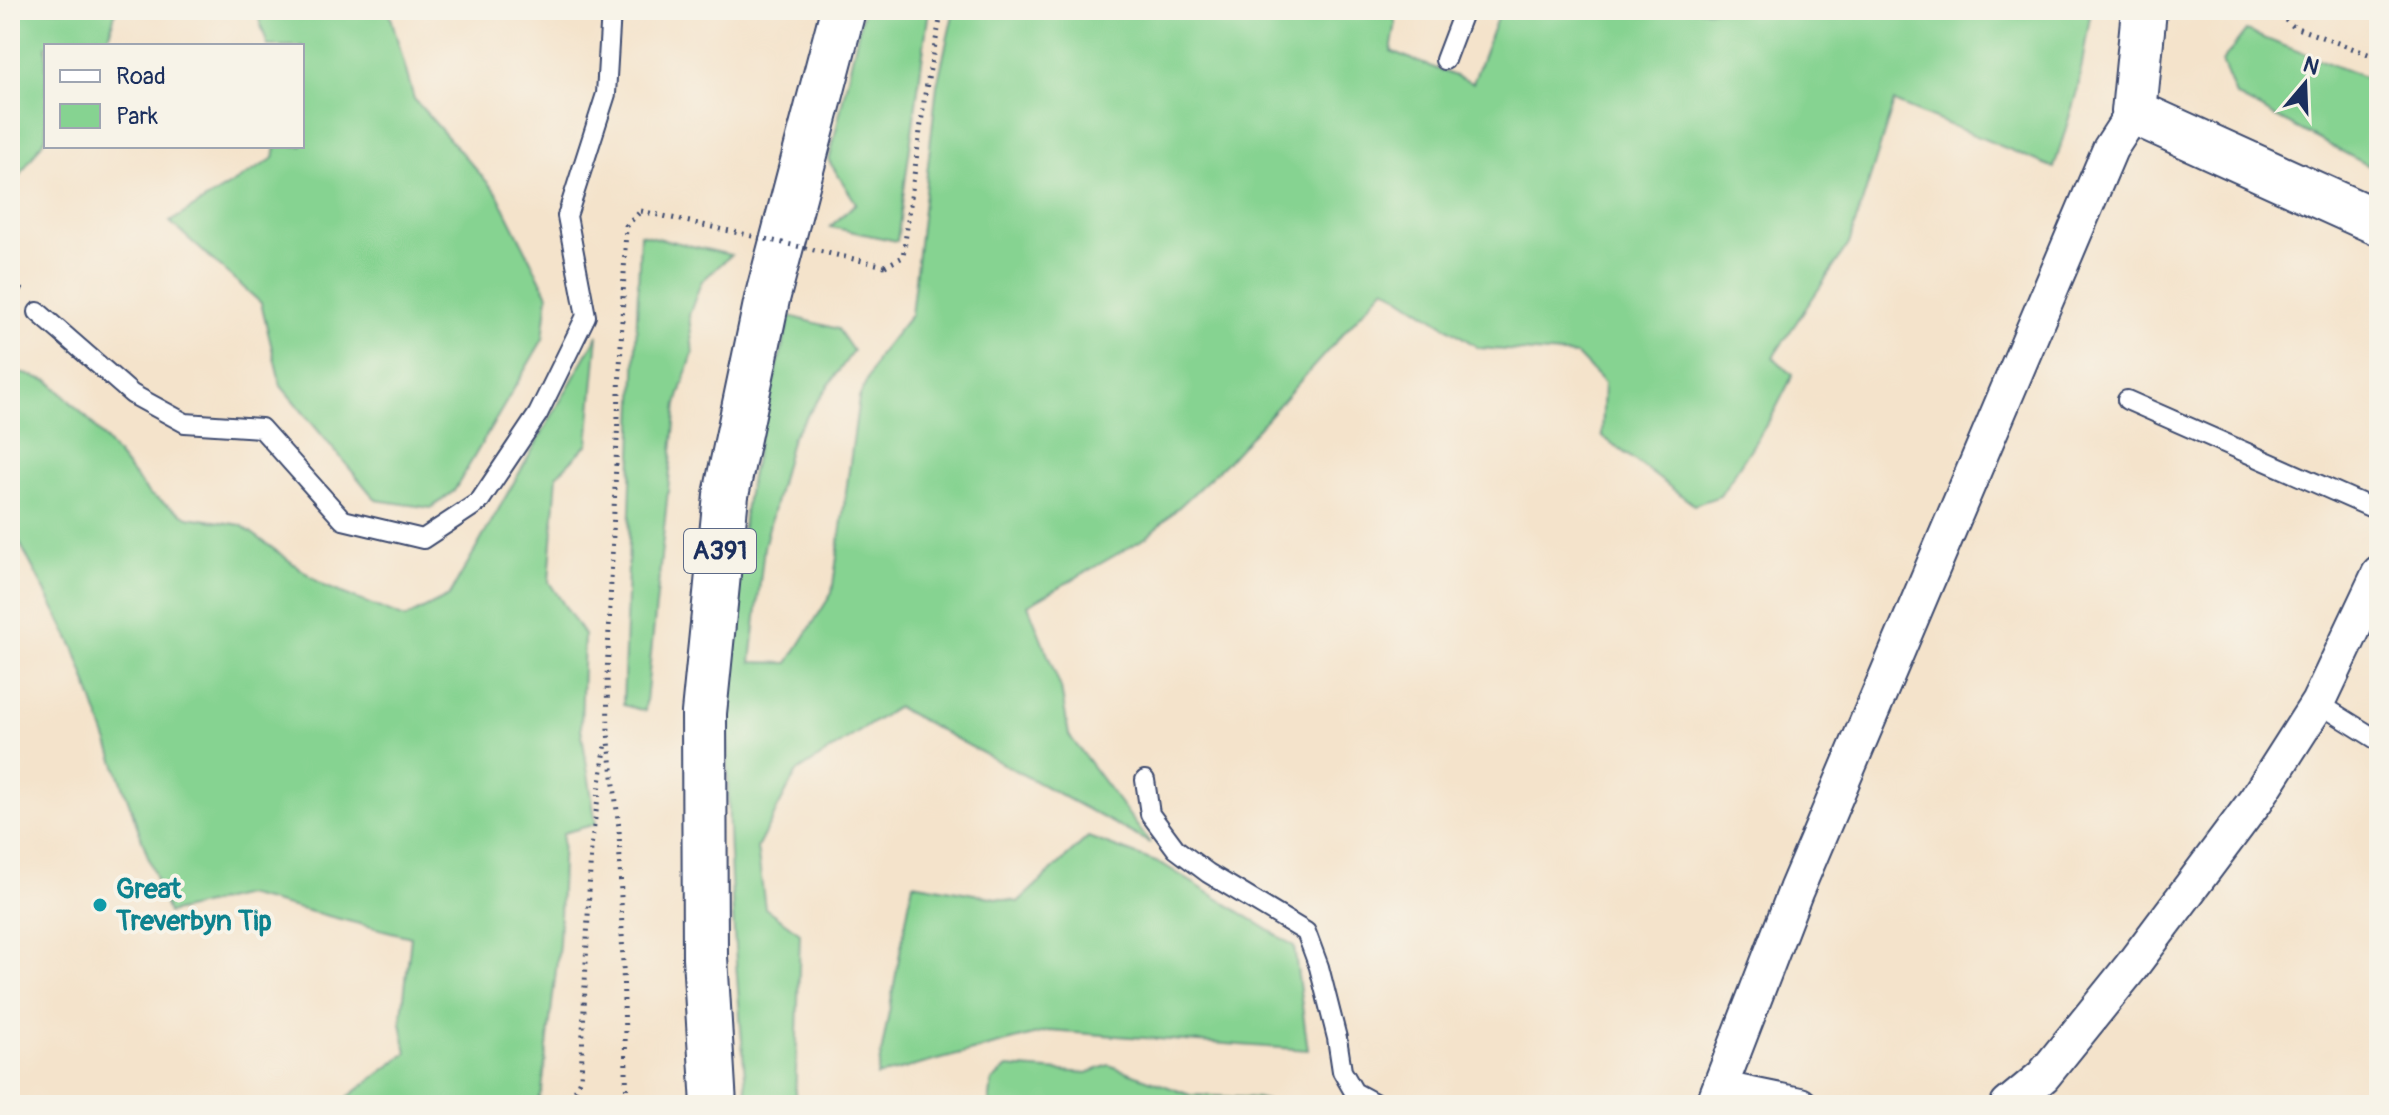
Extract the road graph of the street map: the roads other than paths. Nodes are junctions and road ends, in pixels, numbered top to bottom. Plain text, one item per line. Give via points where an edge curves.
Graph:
1 (611, 10) edge
2 (843, 10) edge
3 (1464, 10) edge
4 (2144, 10) edge
5 (1445, 60) dead end
6 (2134, 112) junction
7 (2379, 223) edge
8 (38, 312) dead end
9 (2127, 400) dead end
10 (2379, 511) edge
11 (2379, 574) edge
12 (2318, 703) junction
13 (2379, 741) edge
14 (1145, 780) dead end
15 (1718, 1097) edge
16 (714, 1105) edge
17 (1378, 1105) edge
18 (1800, 1105) edge
19 (2008, 1105) edge

1 - 8 lane via 606,94 567,216 586,316 538,414 479,502 423,539 343,520 261,428 185,423 132,394
2 - 16 main road, A391 via 767,299 726,495 704,713 705,957
3 - 5 lane
4 - 6 main road
6 - 7 main road
6 - 15 street via 2110,149 1821,832
9 - 10 lane
11 - 12 street
12 - 13 lane
12 - 19 street via 2256,800 2131,967 2043,1076
14 - 17 lane via 1150,814 1176,849 1306,932 1342,1071 1354,1092
15 - 18 street

